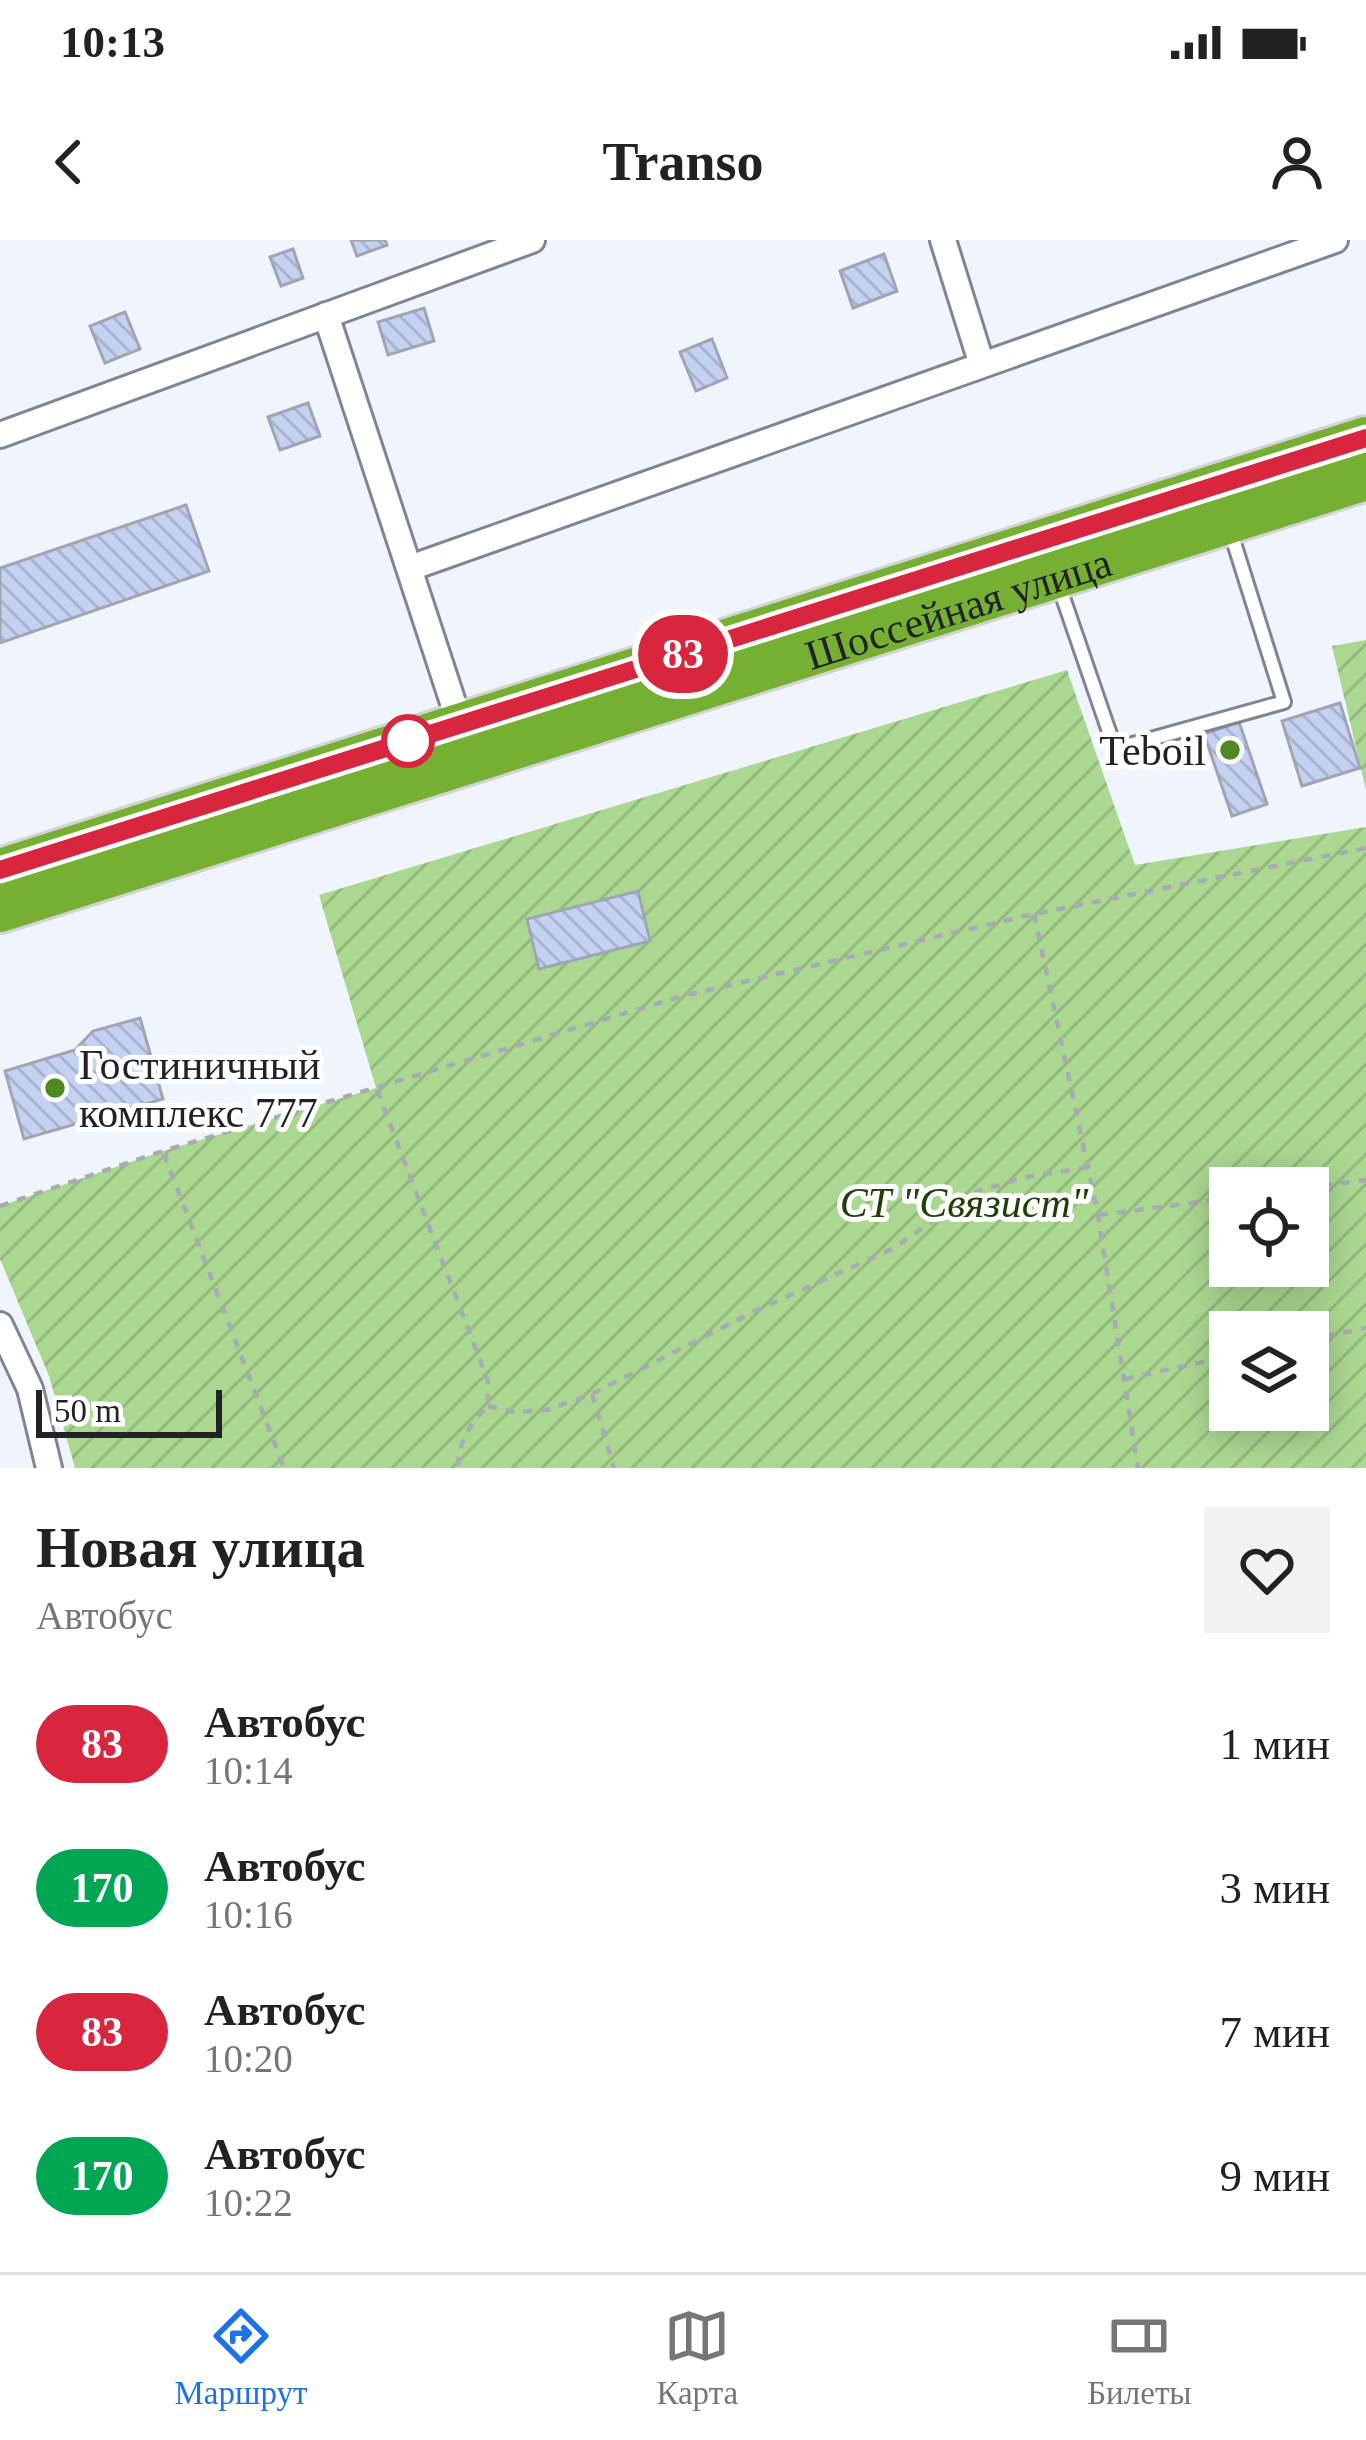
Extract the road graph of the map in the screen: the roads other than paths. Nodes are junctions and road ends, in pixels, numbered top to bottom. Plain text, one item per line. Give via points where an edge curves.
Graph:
1 (532, 240) edge
2 (943, 240) edge
3 (1335, 240) edge
4 (326, 315) junction
5 (982, 365) junction
6 (0, 435) edge
7 (1366, 438) edge
8 (1366, 479) edge
9 (1228, 523) junction
10 (410, 568) junction
11 (1056, 577) junction
12 (460, 724) junction
13 (0, 870) edge
14 (0, 911) edge
15 (0, 1325) edge
16 (49, 1468) edge

1 - 4 street
2 - 5 street
3 - 5 street
4 - 6 street
4 - 10 street
5 - 10 street
7 - 12 highway, Шоссейная улица
8 - 9 highway, Шоссейная улица
9 - 11 highway, Шоссейная улица
9 - 11 lane via 1283,702 1115,749
10 - 12 street
11 - 14 highway, Шоссейная улица
12 - 13 highway, Шоссейная улица
15 - 16 street via 30,1389

